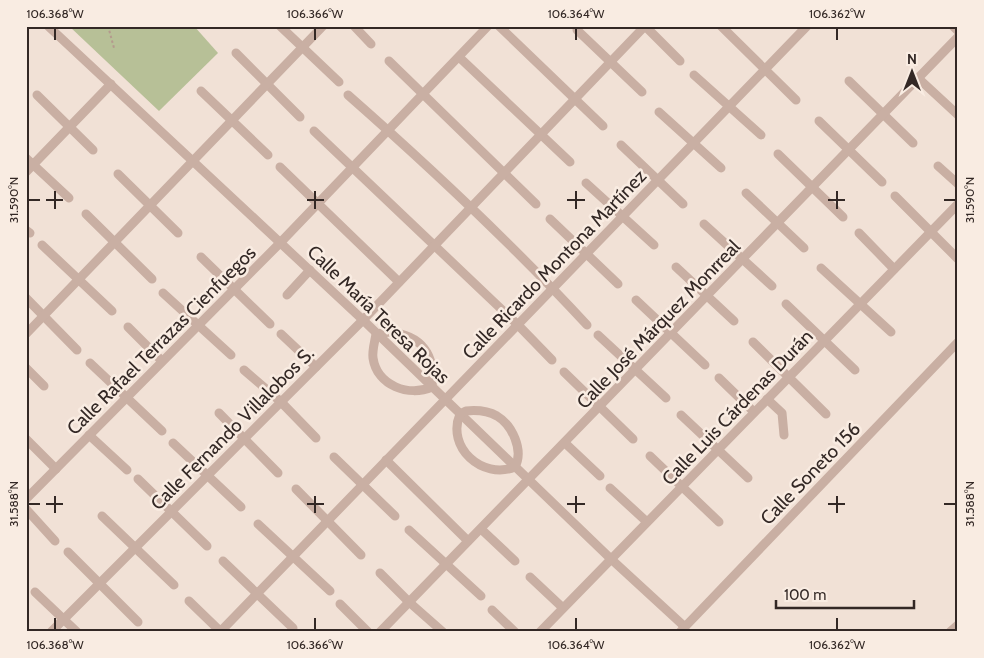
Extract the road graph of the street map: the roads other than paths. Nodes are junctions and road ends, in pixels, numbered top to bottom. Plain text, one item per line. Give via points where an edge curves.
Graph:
1 (48, 26) edge
2 (280, 26) edge
3 (323, 26) edge
4 (354, 26) edge
5 (488, 26) edge
6 (499, 26) edge
7 (645, 26) edge
8 (721, 26) edge
9 (953, 26) edge
10 (801, 28) edge
11 (577, 30) dead end
12 (958, 31) edge
13 (958, 37) edge
14 (372, 44) dead end
15 (302, 48) junction
16 (236, 53) dead end
17 (459, 57) junction
18 (389, 61) dead end
19 (680, 61) dead end
20 (610, 63) junction
21 (765, 70) junction
22 (694, 75) dead end
23 (918, 78) junction
24 (849, 81) dead end
25 (339, 82) dead end
26 (111, 84) junction
27 (267, 84) junction
28 (200, 91) dead end
29 (642, 92) dead end
30 (424, 93) junction
31 (37, 95) dead end
32 (348, 95) dead end
33 (575, 99) junction
34 (796, 100) dead end
35 (729, 107) junction
36 (660, 112) dead end
37 (882, 115) junction
38 (958, 115) edge
39 (300, 117) dead end
40 (232, 120) junction
41 (819, 121) dead end
42 (603, 126) dead end
43 (69, 127) junction
44 (388, 130) junction
45 (314, 132) dead end
46 (542, 134) junction
47 (761, 135) dead end
48 (694, 143) junction
49 (913, 143) dead end
50 (621, 145) dead end
51 (93, 150) dead end
52 (848, 151) junction
53 (778, 154) dead end
54 (268, 155) dead end
55 (30, 161) edge
56 (193, 162) junction
57 (570, 162) dead end
58 (353, 166) junction
59 (938, 166) dead end
60 (280, 167) dead end
61 (721, 168) dead end
62 (26, 172) edge
63 (504, 173) junction
64 (118, 174) dead end
65 (658, 180) junction
66 (882, 182) dead end
67 (586, 183) dead end
68 (958, 184) edge
69 (813, 187) junction
70 (746, 193) dead end
71 (895, 196) dead end
72 (68, 198) dead end
73 (318, 203) junction
74 (536, 204) dead end
75 (683, 204) dead end
76 (958, 204) edge
77 (148, 206) junction
78 (470, 208) junction
79 (86, 214) dead end
80 (623, 216) junction
81 (844, 217) dead end
82 (550, 219) dead end
83 (778, 223) junction
84 (704, 224) dead end
85 (930, 232) junction
86 (178, 233) dead end
87 (859, 233) dead end
88 (114, 242) junction
89 (280, 243) junction
90 (42, 245) dead end
91 (434, 245) junction
92 (654, 245) dead end
93 (804, 248) dead end
94 (586, 254) junction
95 (201, 257) dead end
96 (958, 259) edge
97 (743, 260) junction
98 (676, 266) dead end
99 (821, 268) dead end
100 (894, 269) junction
101 (310, 270) junction
102 (80, 279) junction
103 (152, 279) dead end
104 (399, 282) junction
105 (618, 284) dead end
106 (772, 286) dead end
107 (553, 288) junction
108 (233, 289) junction
109 (163, 293) dead end
110 (287, 295) dead end
111 (706, 297) junction
112 (26, 298) edge
113 (636, 300) dead end
114 (786, 304) dead end
115 (860, 304) junction
116 (112, 311) dead end
117 (44, 315) junction
118 (363, 320) junction
119 (734, 322) dead end
120 (270, 324) dead end
121 (198, 325) junction
122 (518, 325) junction
123 (587, 325) dead end
124 (128, 327) dead end
125 (891, 332) dead end
126 (26, 334) edge
127 (281, 334) dead end
128 (376, 334) junction
129 (670, 334) junction
130 (598, 335) dead end
131 (825, 340) junction
132 (753, 342) dead end
133 (958, 342) edge
134 (77, 350) dead end
135 (231, 354) dead end
136 (552, 360) dead end
137 (162, 361) junction
138 (90, 363) dead end
139 (705, 365) dead end
140 (26, 368) edge
141 (316, 368) junction
142 (636, 369) junction
143 (244, 370) dead end
144 (855, 370) dead end
145 (564, 372) dead end
146 (789, 376) junction
147 (719, 378) dead end
148 (44, 386) dead end
149 (432, 387) junction
150 (126, 398) junction
151 (666, 398) dead end
152 (767, 399) junction
153 (445, 400) junction
154 (281, 402) junction
155 (600, 407) junction
156 (218, 412) dead end
157 (754, 412) junction
158 (460, 414) junction
159 (826, 414) dead end
160 (681, 415) dead end
161 (162, 431) dead end
162 (784, 435) dead end
163 (89, 436) junction
164 (244, 438) junction
165 (316, 438) dead end
166 (26, 439) edge
167 (633, 440) dead end
168 (172, 443) dead end
169 (565, 443) junction
170 (719, 448) junction
171 (650, 456) dead end
172 (334, 457) dead end
173 (386, 460) junction
174 (515, 467) junction
175 (56, 469) junction
176 (127, 470) dead end
177 (278, 473) dead end
178 (207, 476) junction
179 (600, 476) dead end
180 (748, 478) dead end
181 (138, 479) dead end
182 (529, 480) junction
183 (363, 484) junction
184 (683, 485) junction
185 (610, 488) dead end
186 (296, 489) dead end
187 (26, 499) edge
188 (240, 507) dead end
189 (26, 509) edge
190 (172, 511) junction
191 (102, 516) dead end
192 (395, 516) dead end
193 (328, 520) junction
194 (647, 522) junction
195 (719, 522) dead end
196 (258, 524) dead end
197 (481, 529) junction
198 (409, 530) dead end
199 (56, 540) dead end
200 (468, 542) junction
201 (207, 546) dead end
202 (135, 548) junction
203 (68, 552) dead end
204 (361, 554) dead end
205 (293, 556) junction
206 (611, 559) junction
207 (223, 561) dead end
208 (516, 561) dead end
209 (446, 565) junction
210 (380, 573) dead end
211 (530, 577) dead end
212 (99, 583) junction
213 (174, 585) dead end
214 (330, 591) dead end
215 (34, 592) dead end
216 (256, 594) junction
217 (481, 596) dead end
218 (189, 600) dead end
219 (409, 602) junction
220 (340, 604) dead end
221 (564, 608) junction
222 (492, 610) dead end
223 (63, 619) junction
224 (138, 622) dead end
225 (958, 625) edge
226 (293, 628) dead end
227 (683, 629) edge
228 (51, 632) edge
229 (77, 632) edge
230 (220, 632) edge
231 (368, 632) edge
232 (380, 632) edge
233 (443, 632) edge
234 (515, 632) edge
235 (540, 632) edge
236 (950, 632) edge

1 - 26 street, Calle María Teresa Rojas
2 - 15 street
3 - 15 street
4 - 14 street
5 - 17 street, Calle Rafael Terrazas Cienfuegos
6 - 33 street
7 - 19 street
7 - 20 street, Calle Fernando Villalobos S.
8 - 21 street
9 - 12 street
10 - 21 street, Calle Ricardo Montona Martínez
11 - 20 street
13 - 23 street, Calle José Márquez Monrreal
15 - 25 street
15 - 27 street
16 - 27 street
17 - 30 street, Calle Rafael Terrazas Cienfuegos
17 - 46 street
18 - 30 street
20 - 29 street
20 - 33 street, Calle Fernando Villalobos S.
21 - 34 street
21 - 35 street, Calle Ricardo Montona Martínez
22 - 35 street
23 - 37 street, Calle José Márquez Monrreal
23 - 38 street
24 - 37 street
26 - 43 street
26 - 56 street, Calle María Teresa Rojas
27 - 39 street
27 - 40 street
28 - 40 street
30 - 44 street, Calle Rafael Terrazas Cienfuegos
30 - 63 street
31 - 43 street
32 - 44 street
33 - 42 street
33 - 46 street, Calle Fernando Villalobos S.
35 - 47 street
35 - 48 street, Calle Ricardo Montona Martínez
36 - 48 street
37 - 49 street
37 - 52 street, Calle José Márquez Monrreal
40 - 54 street
40 - 56 street
41 - 52 street
43 - 51 street
43 - 55 street
44 - 58 street, Calle Rafael Terrazas Cienfuegos
44 - 78 street
45 - 58 street
46 - 57 street
46 - 63 street, Calle Fernando Villalobos S.
48 - 61 street
48 - 65 street, Calle Ricardo Montona Martínez
50 - 65 street
52 - 66 street
52 - 69 street, Calle José Márquez Monrreal
53 - 69 street
55 - 62 street
55 - 72 street
56 - 77 street
56 - 89 street, Calle María Teresa Rojas
58 - 73 street, Calle Rafael Terrazas Cienfuegos
58 - 91 street
59 - 68 street
60 - 73 street
63 - 74 street
63 - 78 street, Calle Fernando Villalobos S.
64 - 77 street
65 - 75 street
65 - 80 street, Calle Ricardo Montona Martínez
67 - 80 street
69 - 81 street
69 - 83 street, Calle José Márquez Monrreal
70 - 83 street
71 - 85 street
73 - 89 street, Calle Rafael Terrazas Cienfuegos
73 - 104 street
76 - 85 street, Calle Luis Cárdenas Durán
77 - 86 street
77 - 88 street
78 - 91 street, Calle Fernando Villalobos S.
78 - 107 street
79 - 88 street
80 - 92 street
80 - 94 street, Calle Ricardo Montona Martínez
82 - 94 street
83 - 93 street
83 - 97 street, Calle José Márquez Monrreal
84 - 97 street
85 - 96 street
85 - 100 street, Calle Luis Cárdenas Durán
87 - 100 street
88 - 102 street
88 - 103 street
89 - 101 street, Calle María Teresa Rojas
89 - 108 street, Calle Rafael Terrazas Cienfuegos
90 - 102 street
91 - 104 street, Calle Fernando Villalobos S.
91 - 122 street
94 - 105 street
94 - 107 street, Calle Ricardo Montona Martínez
95 - 108 street
97 - 106 street
97 - 111 street, Calle José Márquez Monrreal
98 - 111 street
99 - 115 street
100 - 115 street, Calle Luis Cárdenas Durán
101 - 110 street
101 - 118 street, Calle María Teresa Rojas
102 - 116 street
102 - 117 street
104 - 118 street, Calle Fernando Villalobos S.
107 - 122 street, Calle Ricardo Montona Martínez
107 - 123 street
108 - 120 street
108 - 121 street, Calle Rafael Terrazas Cienfuegos
109 - 121 street
111 - 119 street
111 - 129 street, Calle José Márquez Monrreal
112 - 117 street
113 - 129 street
114 - 131 street
115 - 125 street
115 - 131 street, Calle Luis Cárdenas Durán
117 - 126 street
117 - 134 street
118 - 128 street, Calle María Teresa Rojas
118 - 141 street, Calle Fernando Villalobos S.
121 - 135 street
121 - 137 street, Calle Rafael Terrazas Cienfuegos
122 - 136 street
122 - 153 street, Calle Ricardo Montona Martínez
124 - 137 street
127 - 141 street
128 - 149 street, Calle María Teresa Rojas
128 - 149 street via 402,334 422,345 432,364
128 - 149 street via 373,358 387,382 409,391
129 - 139 street
129 - 142 street, Calle José Márquez Monrreal
130 - 142 street
131 - 144 street
131 - 146 street, Calle Luis Cárdenas Durán
132 - 146 street
133 - 227 street, Calle Soneto 156
137 - 150 street, Calle Rafael Terrazas Cienfuegos
138 - 150 street
140 - 148 street
141 - 154 street, Calle Fernando Villalobos S.
142 - 151 street
142 - 155 street, Calle José Márquez Monrreal
143 - 154 street
145 - 155 street
146 - 152 street, Calle Luis Cárdenas Durán
146 - 159 street
147 - 157 street
149 - 153 street, Calle María Teresa Rojas
150 - 161 street
150 - 163 street, Calle Rafael Terrazas Cienfuegos
152 - 157 street, Calle Luis Cárdenas Durán
152 - 162 street via 782,412
153 - 158 street, Calle María Teresa Rojas
153 - 173 street, Calle Ricardo Montona Martínez
154 - 164 street, Calle Fernando Villalobos S.
154 - 165 street
155 - 167 street
155 - 169 street, Calle José Márquez Monrreal
156 - 164 street
157 - 170 street, Calle Luis Cárdenas Durán
158 - 174 street, Calle María Teresa Rojas
158 - 174 street via 479,411 502,420 518,448
158 - 174 street via 456,438 468,457 486,468 507,470
160 - 170 street
163 - 175 street, Calle Rafael Terrazas Cienfuegos
163 - 176 street
164 - 177 street
164 - 178 street, Calle Fernando Villalobos S.
166 - 175 street
168 - 178 street
169 - 179 street
169 - 182 street, Calle José Márquez Monrreal
170 - 180 street
170 - 184 street, Calle Luis Cárdenas Durán
171 - 184 street
172 - 183 street
173 - 183 street, Calle Ricardo Montona Martínez
173 - 200 street
174 - 182 street, Calle María Teresa Rojas
175 - 187 street, Calle Rafael Terrazas Cienfuegos
178 - 188 street
178 - 190 street, Calle Fernando Villalobos S.
181 - 190 street
182 - 197 street, Calle José Márquez Monrreal
182 - 206 street, Calle María Teresa Rojas
183 - 192 street
183 - 193 street, Calle Ricardo Montona Martínez
184 - 194 street, Calle Luis Cárdenas Durán
184 - 195 street
185 - 194 street
186 - 193 street
189 - 199 street
190 - 201 street
190 - 202 street, Calle Fernando Villalobos S.
191 - 202 street
193 - 204 street
193 - 205 street, Calle Ricardo Montona Martínez
194 - 206 street, Calle Luis Cárdenas Durán
196 - 205 street
197 - 200 street, Calle José Márquez Monrreal
197 - 208 street
198 - 209 street
200 - 209 street, Calle José Márquez Monrreal
202 - 212 street, Calle Fernando Villalobos S.
202 - 213 street
203 - 212 street
205 - 214 street
205 - 216 street, Calle Ricardo Montona Martínez
206 - 221 street, Calle Luis Cárdenas Durán
206 - 227 street, Calle María Teresa Rojas
207 - 216 street
209 - 217 street
209 - 219 street, Calle José Márquez Monrreal
210 - 219 street
211 - 221 street
212 - 223 street, Calle Fernando Villalobos S.
212 - 224 street
215 - 223 street
216 - 226 street
216 - 230 street, Calle Ricardo Montona Martínez
218 - 230 street
219 - 232 street, Calle José Márquez Monrreal
219 - 233 street
220 - 231 street
221 - 235 street, Calle Luis Cárdenas Durán
222 - 234 street
223 - 228 street, Calle Fernando Villalobos S.
223 - 229 street
225 - 236 street

